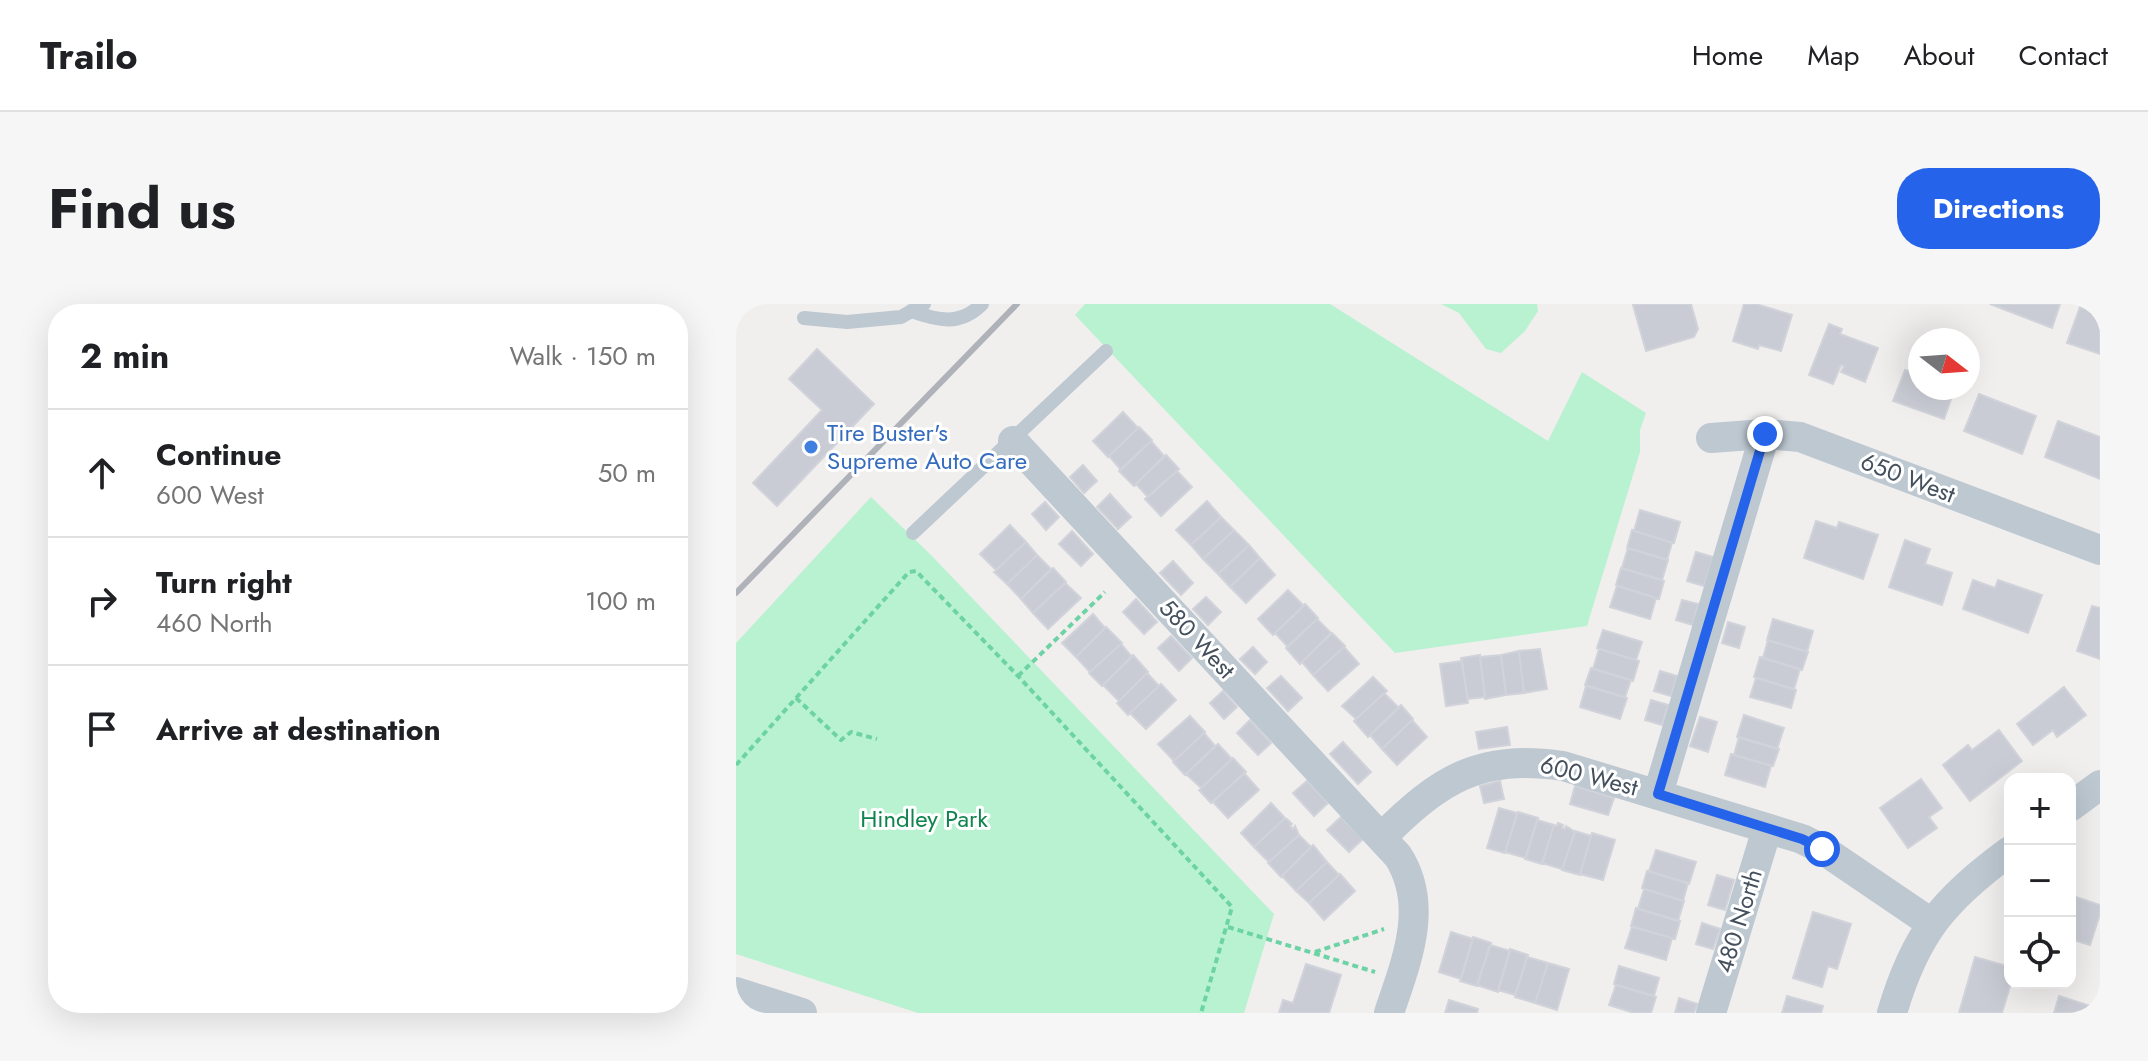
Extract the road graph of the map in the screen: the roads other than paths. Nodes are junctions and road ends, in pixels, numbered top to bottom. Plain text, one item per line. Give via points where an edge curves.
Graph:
1 (982, 304) edge
2 (918, 308) edge
3 (804, 318) dead end
4 (1106, 351) dead end
5 (1765, 434) junction
6 (1711, 438) dead end
7 (1013, 441) junction
8 (913, 533) dead end
9 (2100, 550) edge
10 (2100, 785) edge
11 (1658, 794) junction
12 (2076, 803) edge
13 (1767, 829) junction
14 (1382, 837) junction
15 (2004, 856) edge
16 (1931, 923) junction
17 (736, 992) edge
18 (802, 1013) edge
19 (1389, 1013) edge
20 (1711, 1013) edge
21 (1892, 1013) edge

1 - 2 lane via 967,318 949,320
2 - 3 lane via 901,317 847,322
4 - 7 lane
5 - 6 street, 650 West
5 - 9 street, 650 West via 1800,437
5 - 11 street
7 - 8 lane
7 - 14 street, 580 West
10 - 12 street
11 - 13 street, 600 West
11 - 14 street, 600 West via 1563,766 1506,762 1439,787
13 - 16 street, 600 West via 1822,849
13 - 20 street, 480 North
14 - 19 street, 580 West via 1404,866 1414,898 1409,953
15 - 16 street
16 - 21 street via 1913,954
17 - 18 street

